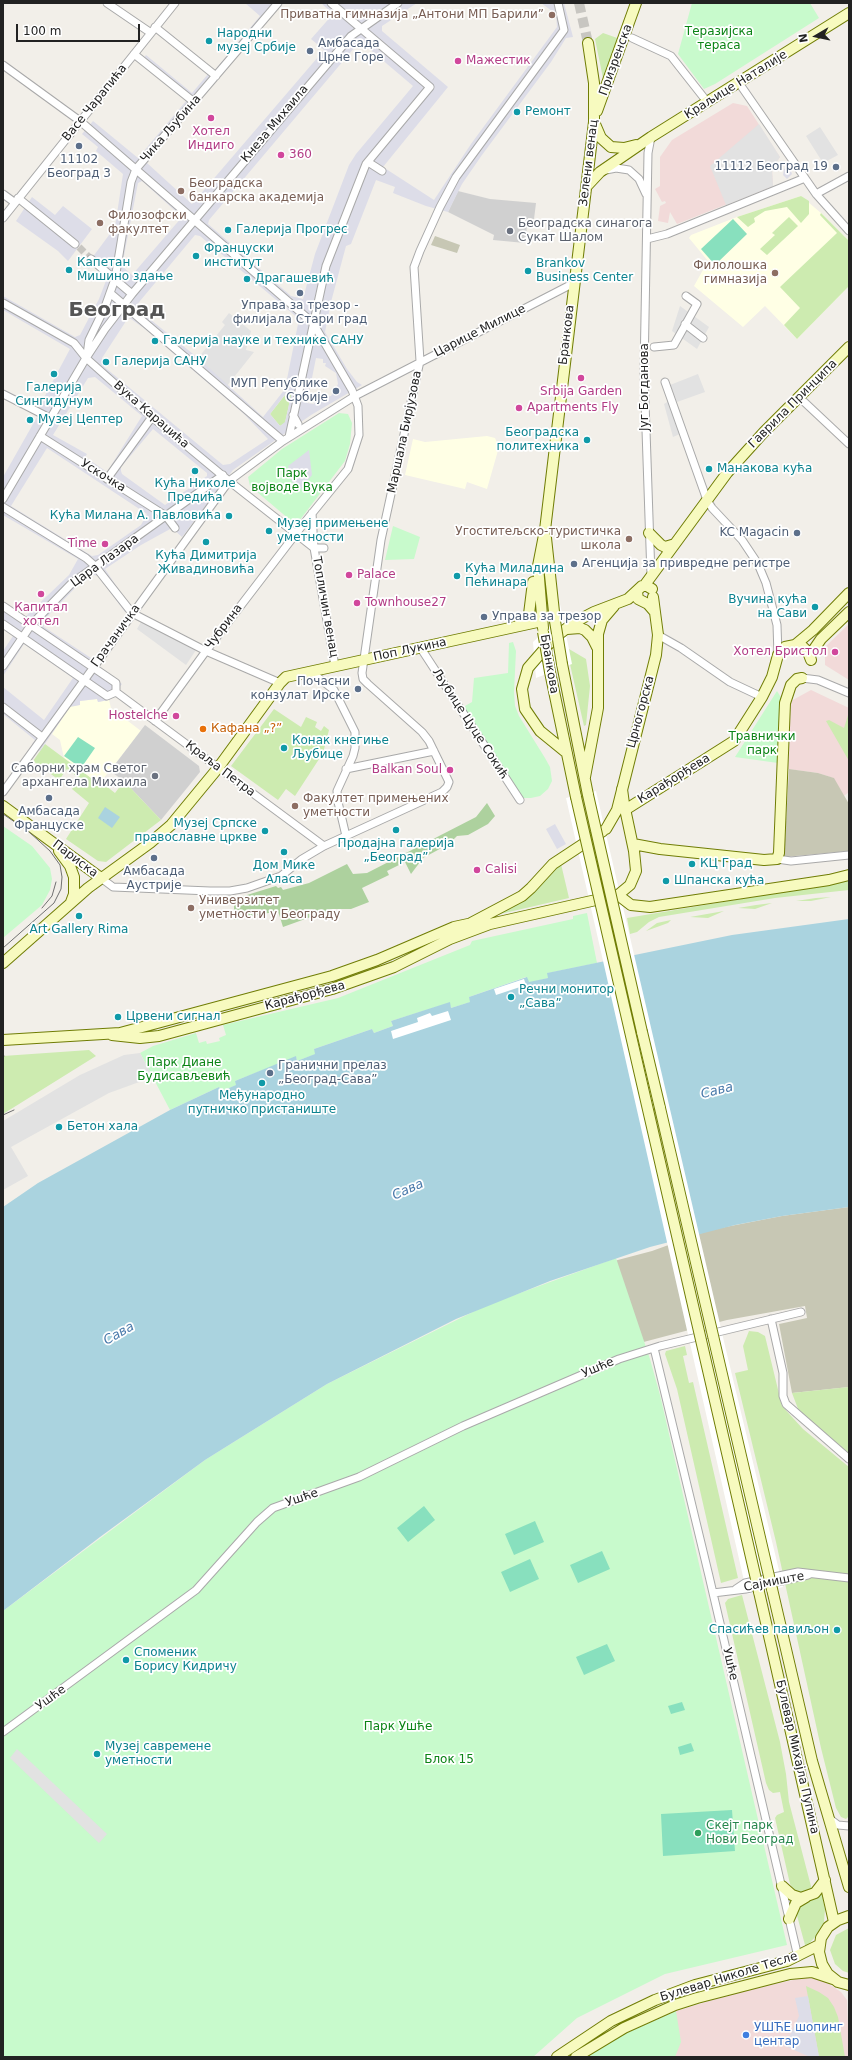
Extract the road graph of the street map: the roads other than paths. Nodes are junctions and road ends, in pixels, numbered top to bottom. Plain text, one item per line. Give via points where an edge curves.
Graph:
1 (107, 3) edge
2 (175, 3) edge
3 (278, 3) edge
4 (331, 3) edge
5 (558, 3) edge
6 (636, 3) edge
7 (394, 4) edge
8 (849, 13) edge
9 (362, 28) junction
10 (153, 30) junction
11 (630, 37) junction
12 (588, 43) tunnel mouth
13 (134, 54) junction
14 (3, 65) edge
15 (216, 76) junction
16 (739, 83) junction
17 (194, 102) junction
18 (708, 103) junction
19 (595, 119) junction
20 (80, 121) junction
21 (648, 140) junction
22 (368, 162) junction
23 (136, 170) junction
24 (382, 171) dead end
25 (600, 172) junction
26 (849, 176) edge
27 (805, 178) junction
28 (586, 187) junction
29 (3, 194) edge
30 (816, 194) junction
31 (648, 198) junction
32 (16, 200) junction
33 (3, 218) edge
34 (194, 220) junction
35 (849, 231) edge
36 (647, 239) junction
37 (74, 244) tunnel mouth
38 (92, 259) tunnel mouth
39 (115, 279) junction
40 (574, 283) junction
41 (121, 295) junction
42 (686, 296) dead end
43 (3, 303) edge
44 (313, 323) junction
45 (685, 324) junction
46 (703, 338) dead end
47 (654, 347) dead end
48 (849, 347) edge
49 (86, 358) junction
50 (420, 361) junction
51 (665, 382) dead end
52 (3, 394) edge
53 (355, 396) junction
54 (800, 398) junction
55 (293, 415) junction
56 (152, 417) junction
57 (50, 418) junction
58 (298, 424) dead end
59 (40, 436) junction
60 (286, 439) junction
61 (849, 444) edge
62 (223, 475) junction
63 (107, 479) junction
64 (229, 481) junction
65 (3, 499) edge
66 (707, 500) junction
67 (3, 507) edge
68 (312, 513) junction
69 (166, 516) junction
70 (175, 528) dead end
71 (545, 530) junction
72 (649, 533) junction
73 (295, 534) junction
74 (676, 544) junction
75 (314, 548) junction
76 (324, 548) dead end
77 (95, 566) junction
78 (538, 566) junction
79 (651, 576) junction
80 (849, 593) edge
81 (642, 595) junction
82 (615, 604) junction
83 (3, 606) edge
84 (849, 612) edge
85 (132, 613) junction
86 (542, 621) junction
87 (3, 624) edge
88 (31, 625) junction
89 (517, 626) junction
90 (566, 629) junction
91 (658, 635) junction
92 (22, 637) junction
93 (795, 645) junction
94 (420, 647) junction
95 (597, 649) junction
96 (206, 651) junction
97 (778, 659) junction
98 (364, 660) junction
99 (3, 666) edge
100 (94, 666) junction
101 (335, 666) junction
102 (311, 672) junction
103 (799, 679) joint
104 (84, 680) junction
105 (280, 683) junction
106 (116, 692) junction
107 (849, 693) edge
108 (762, 697) junction
109 (3, 707) edge
110 (155, 721) junction
111 (42, 737) junction
112 (434, 751) junction
113 (566, 753) junction
114 (218, 768) junction
115 (346, 770) junction
116 (585, 777) junction
117 (622, 789) junction
118 (3, 792) edge
119 (588, 795) joint
120 (576, 797) joint
121 (520, 800) dead end
122 (3, 806) edge
123 (626, 813) junction
124 (606, 829) junction
125 (346, 836) junction
126 (50, 840) junction
127 (633, 844) junction
128 (324, 846) junction
129 (849, 855) edge
130 (777, 859) junction
131 (849, 875) edge
132 (101, 878) junction
133 (618, 895) junction
134 (69, 904) junction
135 (469, 924) junction
136 (490, 924) junction
137 (3, 963) edge
138 (112, 1035) junction
139 (3, 1040) edge
140 (801, 1312) dead end
141 (771, 1319) junction
142 (654, 1348) junction
143 (849, 1459) edge
144 (849, 1578) edge
145 (713, 1593) junction
146 (3, 1732) edge
147 (828, 1817) junction
148 (849, 1826) edge
149 (825, 1880) junction
150 (782, 1886) junction
151 (849, 1887) edge
152 (806, 1897) junction
153 (849, 1916) edge
154 (789, 1919) junction
155 (834, 1922) junction
156 (819, 1945) junction
157 (798, 1957) junction
158 (833, 1978) junction
159 (849, 1985) edge
160 (557, 2057) edge
161 (576, 2057) edge

1 - 10 street
2 - 10 street, Васе Чарапића
3 - 15 street, Чика Љубина
4 - 9 street
5 - 50 street, Маршала Бирјузова via 564,30 456,177 420,251 414,267
6 - 11 main road, Призренска
7 - 9 street, Кнеза Михаила
8 - 16 main road, Краљице Наталије
9 - 22 street via 430,87
9 - 34 street, Кнеза Михаила via 351,36
10 - 13 street, Васе Чарапића
10 - 15 street
11 - 18 street via 671,56
11 - 19 main road, Призренска
12 - 19 main road, Зелени венац via 594,83
13 - 17 street
13 - 20 street, Васе Чарапића
14 - 20 street
15 - 17 street, Чика Љубина
16 - 18 main road, Краљице Наталије
16 - 27 street
17 - 23 street, Чика Љубина
18 - 21 main road, Краљице Наталије
19 - 21 main road, Краљице Наталије via 601,138 611,147 624,148
19 - 28 main road, Зелени венац
20 - 23 street
20 - 32 street, Васе Чарапића
21 - 25 main road, Краљице Наталије
21 - 31 street, Југ Богданова
22 - 24 street
22 - 44 street via 326,266
23 - 34 street
23 - 39 street, Чика Љубина via 131,182
25 - 28 main road, Краљице Наталије
25 - 31 street, Југ Богданова via 616,168 629,170 639,179
26 - 30 street
27 - 30 street
27 - 36 street via 667,234
28 - 40 main road, Зелени венац
29 - 32 street
30 - 35 street
31 - 36 street, Југ Богданова
32 - 33 street, Васе Чарапића
32 - 37 street
34 - 41 street, Кнеза Михаила
34 - 44 street
36 - 72 street, Југ Богданова via 644,372
38 - 39 street
39 - 41 street, Кнеза Михаила
39 - 41 street
40 - 50 street, Царице Милице
40 - 71 main road, Бранкова
41 - 49 street, Кнеза Михаила
41 - 49 street, Кнеза Михаила via 89,340
41 - 60 street
42 - 45 street via 697,304
43 - 49 street, Вука Караџића via 74,343
44 - 53 street
44 - 55 street
45 - 46 street
45 - 47 street via 674,345
48 - 54 main road, Гаврила Принципа
49 - 56 street, Вука Караџића
49 - 57 street, Кнеза Михаила
50 - 53 street, Царице Милице
50 - 98 street, Маршала Бирјузова via 381,540
51 - 66 street
52 - 57 street
53 - 60 street, Царице Милице
53 - 68 street via 359,425 352,460 343,476
54 - 61 street
54 - 66 main road, Гаврила Принципа via 753,444
55 - 58 street
55 - 60 street
56 - 62 street, Вука Караџића
56 - 63 street
57 - 59 street, Кнеза Михаила
59 - 63 street, Ускочка
59 - 65 street, Кнеза Михаила
60 - 64 street
62 - 64 street, Вука Караџића
62 - 69 street, Цара Лазара
63 - 69 street, Ускочка
64 - 73 street, Вука Караџића
64 - 85 street, Грачаничка
66 - 74 main road, Гаврила Принципа
66 - 97 street via 742,540 758,564 774,610 779,638
67 - 77 street
68 - 73 street
68 - 75 street, Топличин венац
69 - 70 street
69 - 77 street, Цара Лазара
71 - 78 main road, Бранкова
71 - 116 main road, Бранкова, bridge via 555,621
72 - 74 main road via 660,545 665,547
72 - 79 street, Југ Богданова
73 - 75 street, Топличин венац
73 - 96 street, Чубрина
74 - 79 main road, Гаврила Принципа
75 - 76 street, Топличин венац
75 - 101 street, Топличин венац
77 - 85 street
77 - 88 street, Цара Лазара via 72,583
78 - 86 main road, Бранкова
78 - 89 main road via 533,581 529,614 523,623
79 - 81 main road
80 - 93 main road
81 - 82 main road
81 - 91 main road, Црногорска via 654,611
82 - 90 main road via 588,615
82 - 95 main road via 602,620
83 - 88 street, Краља Петра
84 - 93 main road via 820,638 811,657 805,648
85 - 96 street
85 - 100 street, Грачаничка
86 - 89 main road, Поп Лукина
86 - 113 main road, Бранкова, bridge
87 - 92 street
88 - 92 street, Цара Лазара
88 - 100 street, Краља Петра
89 - 94 main road, Поп Лукина
90 - 95 main road via 585,630 592,637
90 - 113 main road via 528,668 522,695 532,721
91 - 108 street via 730,682
91 - 117 main road, Црногорска via 654,663
92 - 99 street, Цара Лазара
92 - 104 street
93 - 97 main road via 785,647
94 - 98 main road, Поп Лукина
94 - 121 street, Љубице Цуце Сокић
95 - 116 main road via 598,708
96 - 105 street
96 - 110 street, Чубрина
97 - 108 main road, Карађорђева
98 - 101 main road, Поп Лукина
98 - 112 street, Маршала Бирјузова via 362,673 365,681 422,732
100 - 104 street, Грачаничка
100 - 106 street, Краља Петра via 116,683
101 - 102 main road, Поп Лукина
102 - 105 main road, Поп Лукина via 286,678
102 - 115 street via 334,690 355,732 355,748
103 - 107 street via 818,680
103 - 130 main road via 788,691 786,703 780,852
104 - 106 street via 107,696
104 - 111 street, Грачаничка
105 - 114 main road
106 - 110 street, Краља Петра
108 - 123 main road, Карађорђева via 734,741
109 - 111 street
110 - 114 street, Краља Петра
111 - 118 street, Грачаничка
112 - 115 street
112 - 125 street, Маршала Бирјузова via 449,782 445,790
113 - 120 main road, Бранкова
114 - 128 street, Краља Петра
114 - 132 main road via 171,825
115 - 125 street via 337,796
116 - 119 main road, Бранкова
117 - 123 main road, Црногорска
117 - 124 main road, Црногорска via 617,810
119 - 147 main road, Булевар Михајла Пупина, bridge via 812,1761
120 - 149 main road, Булевар Михајла Пупина, bridge
122 - 126 main road, Париска
123 - 124 main road, Карађорђева
123 - 127 main road
124 - 135 main road, Карађорђева via 553,864 522,896
125 - 128 street
126 - 132 main road, Париска
126 - 134 main road via 72,871 74,894
127 - 130 main road via 764,860
127 - 133 main road via 636,864 634,878
128 - 132 street via 281,876 230,891 113,887
129 - 130 street via 792,861
131 - 133 main road via 650,907 631,905
132 - 134 main road, Париска
133 - 136 main road, Карађорђева
134 - 137 main road, Париска
135 - 136 main road, Карађорђева
135 - 138 main road, Карађорђева via 436,934 335,975
136 - 138 main road, Карађорђева via 456,937 394,967 346,985 159,1036 140,1038
138 - 139 main road, Карађорђева
140 - 141 street, Ушће
141 - 142 street, Ушће
141 - 143 street via 783,1373 784,1400 797,1416
142 - 145 street, Ушће
142 - 146 street, Ушће via 619,1359 512,1404 358,1477 273,1508 257,1522 196,1590
144 - 145 street, Сајмиште via 798,1572 745,1583 736,1589
145 - 150 street, Ушће
147 - 148 street via 838,1825
147 - 151 main road, Булевар Михајла Пупина
149 - 152 main road via 819,1890
149 - 155 main road, Булевар Михајла Пупина
150 - 152 main road via 792,1895
150 - 154 street, Ушће
152 - 154 main road via 796,1903
153 - 155 main road
154 - 157 street, Ушће
155 - 156 main road via 824,1932
156 - 157 main road, Булевар Николе Тесле
156 - 158 main road via 822,1964
157 - 160 main road, Булевар Николе Тесле via 695,1985 656,2000 606,2024
158 - 159 main road
158 - 161 main road, Булевар Николе Тесле via 803,1972 697,1998 624,2028

